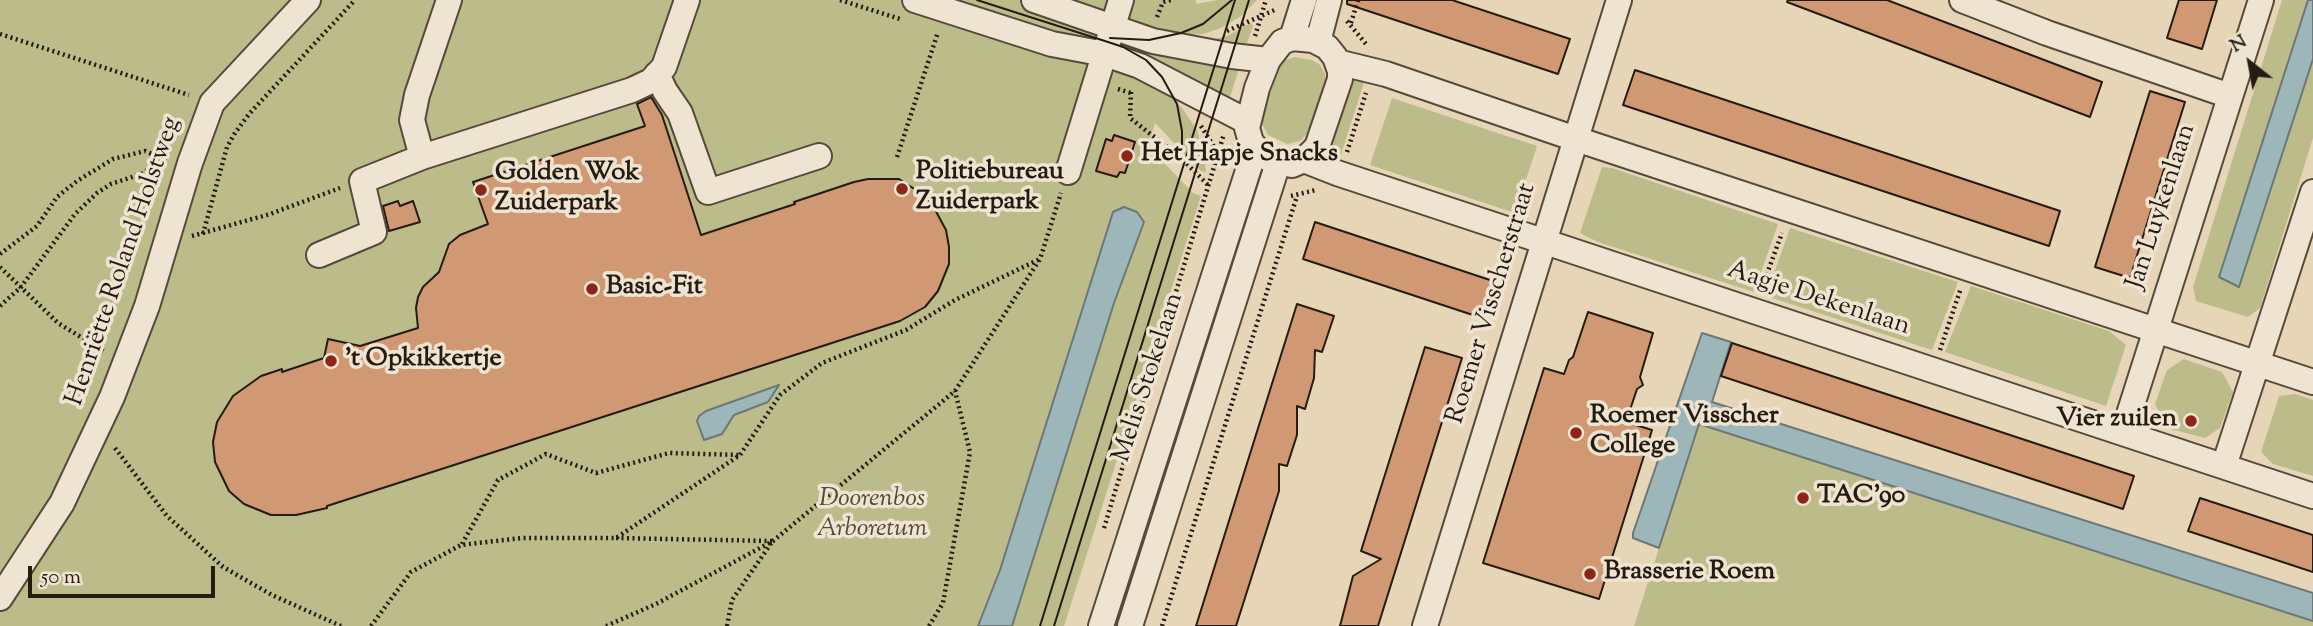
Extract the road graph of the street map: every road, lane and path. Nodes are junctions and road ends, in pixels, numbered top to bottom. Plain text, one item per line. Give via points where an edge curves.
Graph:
1 (308, 0) edge
2 (355, 0) edge
3 (449, 0) edge
4 (687, 0) edge
5 (915, 0) edge
6 (1034, 0) edge
7 (1171, 0) edge
8 (1266, 0) edge
9 (1304, 0) edge
10 (1329, 0) edge
11 (1358, 0) edge
12 (1619, 0) edge
13 (1962, 0) edge
14 (2261, 0) edge
15 (945, 9) junction
16 (1118, 11) edge
17 (1261, 15) dead end
18 (1351, 23) dead end
19 (0, 34) edge
20 (1292, 38) junction
21 (1318, 42) junction
22 (1105, 54) junction
23 (1268, 60) junction
24 (1337, 62) junction
25 (1140, 66) junction
26 (657, 74) junction
27 (2230, 96) junction
28 (212, 103) junction
29 (1248, 122) junction
30 (1576, 139) junction
31 (1255, 149) junction
32 (1218, 152) dead end
33 (819, 156) dead end
34 (897, 157) dead end
35 (422, 158) junction
36 (1304, 160) junction
37 (1278, 163) junction
38 (1068, 172) joint
39 (362, 181) junction
40 (1209, 186) junction
41 (2313, 192) edge
42 (1297, 196) dead end
43 (1790, 210) junction
44 (203, 234) junction
45 (1544, 240) junction
46 (167, 243) junction
47 (0, 254) edge
48 (319, 255) dead end
49 (1040, 260) junction
50 (0, 267) edge
51 (1968, 269) junction
52 (21, 287) junction
53 (0, 306) edge
54 (1754, 310) junction
55 (2156, 330) junction
56 (125, 362) junction
57 (2257, 363) junction
58 (1933, 369) junction
59 (2313, 382) edge
60 (955, 391) junction
61 (99, 428) junction
62 (2123, 433) junction
63 (740, 456) junction
64 (2224, 466) junction
65 (2313, 496) edge
66 (1103, 533) dead end
67 (616, 538) junction
68 (773, 541) junction
69 (461, 545) junction
70 (0, 598) edge
71 (341, 626) edge
72 (371, 626) edge
73 (606, 626) edge
74 (727, 626) edge
75 (929, 626) edge
76 (1101, 626) edge
77 (1130, 626) edge
78 (1162, 626) edge
79 (1425, 626) edge

1 - 28 street, Henriëtte Roland Holstweg
2 - 44 path via 235,133
3 - 35 street via 412,120
4 - 26 street via 664,67
5 - 15 street
6 - 16 street
7 - 16 path via 1163,2 1156,18
8 - 17 path
9 - 20 street
10 - 21 street
11 - 18 path
12 - 30 street, Roemer Visscherstraat
13 - 27 street
14 - 27 street, Jan Luykenlaan
15 - 22 street via 1052,44
15 - 34 path
16 - 22 street
16 - 23 street via 1153,41
19 - 28 path
20 - 21 street
20 - 23 street via 1282,42
21 - 24 street
22 - 25 street
22 - 38 street
23 - 29 street
24 - 30 street
24 - 36 street via 1340,79 1325,124 1317,147
25 - 29 street
25 - 40 path via 1131,93 1130,118
26 - 33 street via 680,113 708,192
26 - 35 street via 632,90
27 - 55 street, Jan Luykenlaan
28 - 46 street, Henriëtte Roland Holstweg
29 - 31 street
30 - 43 street
30 - 45 street, Roemer Visscherstraat
31 - 37 street
31 - 76 street, Melis Stokelaan
32 - 40 path, Melis Stokelaan
35 - 39 street
36 - 37 street via 1292,165
36 - 45 street, Aagje Dekenlaan
37 - 77 street
38 - 49 path
39 - 44 path
39 - 48 street via 374,232
40 - 66 path, Melis Stokelaan
41 - 57 street
42 - 78 path
43 - 51 street
43 - 54 path
44 - 46 path
45 - 54 street, Aagje Dekenlaan
45 - 79 street, Roemer Visscherstraat
46 - 56 street, Henriëtte Roland Holstweg
47 - 52 path via 37,226 57,197 113,159 145,151 161,158 144,173 97,193 75,214
49 - 60 path
49 - 63 path via 955,300 906,330 822,363 780,395
50 - 52 path
51 - 55 street
51 - 58 path
52 - 53 path
52 - 56 path via 58,323
54 - 58 street, Aagje Dekenlaan
55 - 57 street
55 - 62 street, Jan Luykenlaan
56 - 61 street, Henriëtte Roland Holstweg
57 - 59 street
57 - 64 street
58 - 62 street, Aagje Dekenlaan
60 - 68 path
60 - 75 path via 970,452 943,603
61 - 70 street, Henriëtte Roland Holstweg via 62,503
61 - 71 path via 167,516 223,567
62 - 64 street, Aagje Dekenlaan
63 - 67 path
63 - 69 path via 670,453 596,473 546,454 498,480
64 - 65 street, Aagje Dekenlaan
67 - 68 path
67 - 69 path via 522,538
68 - 73 path
68 - 74 path via 732,600
69 - 72 path via 411,572

